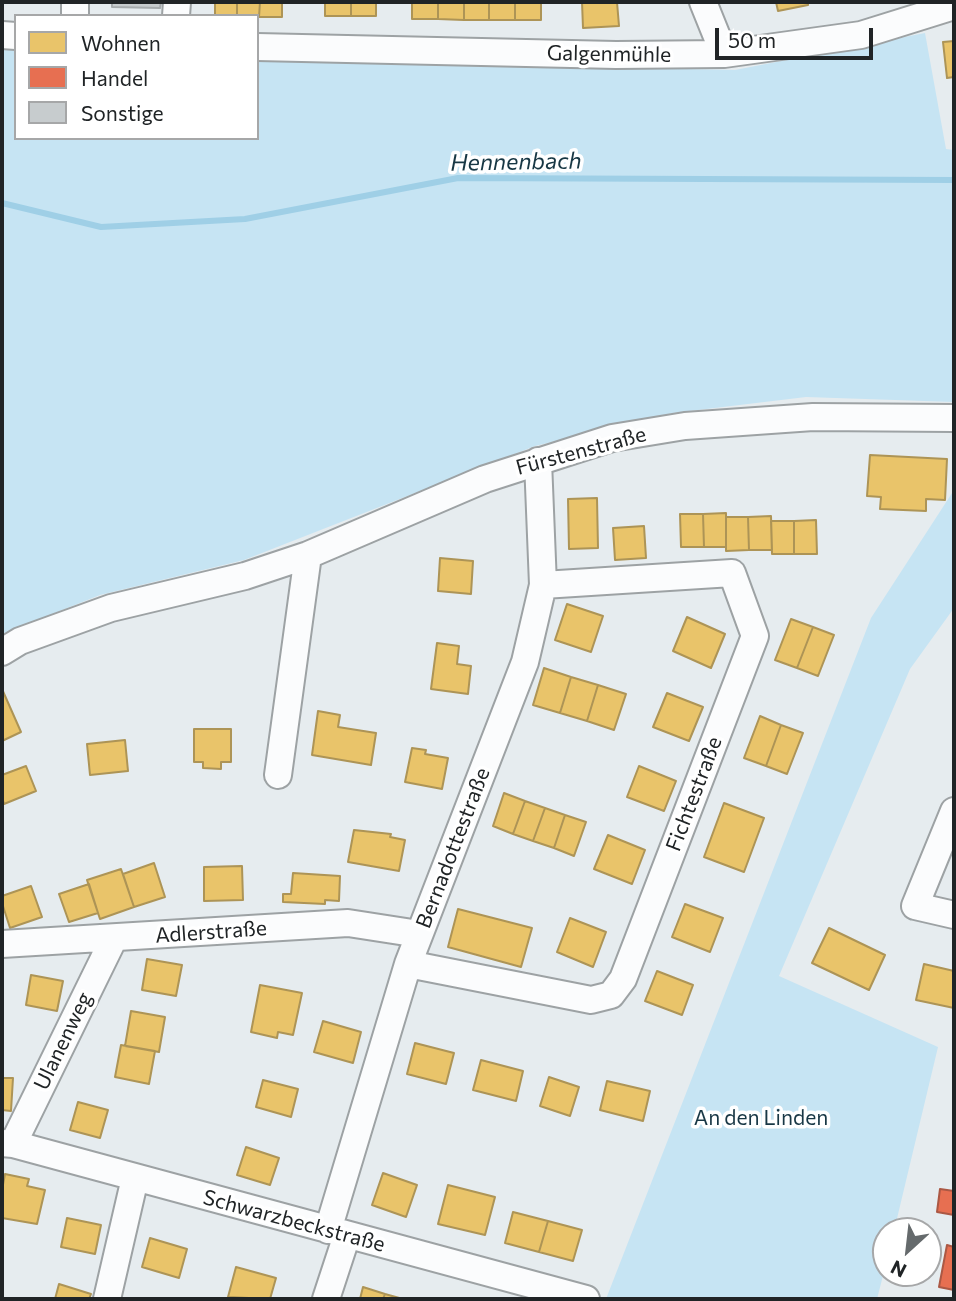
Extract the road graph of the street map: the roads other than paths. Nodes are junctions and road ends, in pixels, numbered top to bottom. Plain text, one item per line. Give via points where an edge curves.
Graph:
1 (703, 2) edge
2 (954, 6) edge
3 (259, 47) edge
4 (724, 54) junction
5 (954, 418) edge
6 (538, 461) junction
7 (308, 555) junction
8 (542, 585) junction
9 (2, 652) edge
10 (278, 775) dead end
11 (954, 811) edge
12 (954, 915) edge
13 (419, 933) junction
14 (114, 938) junction
15 (2, 944) edge
16 (408, 964) junction
17 (7, 1144) edge
18 (135, 1178) junction
19 (337, 1233) junction
20 (503, 1289) edge
21 (107, 1299) edge
22 (326, 1299) edge
23 (586, 1299) edge

1 - 4 street
2 - 4 street, Galgenmühle via 861,36
3 - 4 street, Galgenmühle
5 - 6 street, Fürstenstraße via 813,417 685,426 612,438
6 - 7 street, Fürstenstraße
6 - 8 street, Bernadottestraße
7 - 9 street, Fürstenstraße via 245,576 111,608
7 - 10 street
8 - 13 street, Bernadottestraße via 526,662
8 - 16 street, Fichtestraße via 732,573 755,636 623,979 611,995 590,1000
11 - 12 street via 915,906
13 - 14 street, Adlerstraße via 348,923
13 - 16 street, Bernadottestraße
14 - 15 street, Adlerstraße
14 - 17 street, Ulanenweg
16 - 19 street, Bernadottestraße
17 - 18 street, Schwarzbeckstraße
18 - 19 street, Schwarzbeckstraße
18 - 21 street
19 - 20 street, Schwarzbeckstraße
19 - 22 street, Bernadottestraße
20 - 23 street, Schwarzbeckstraße

